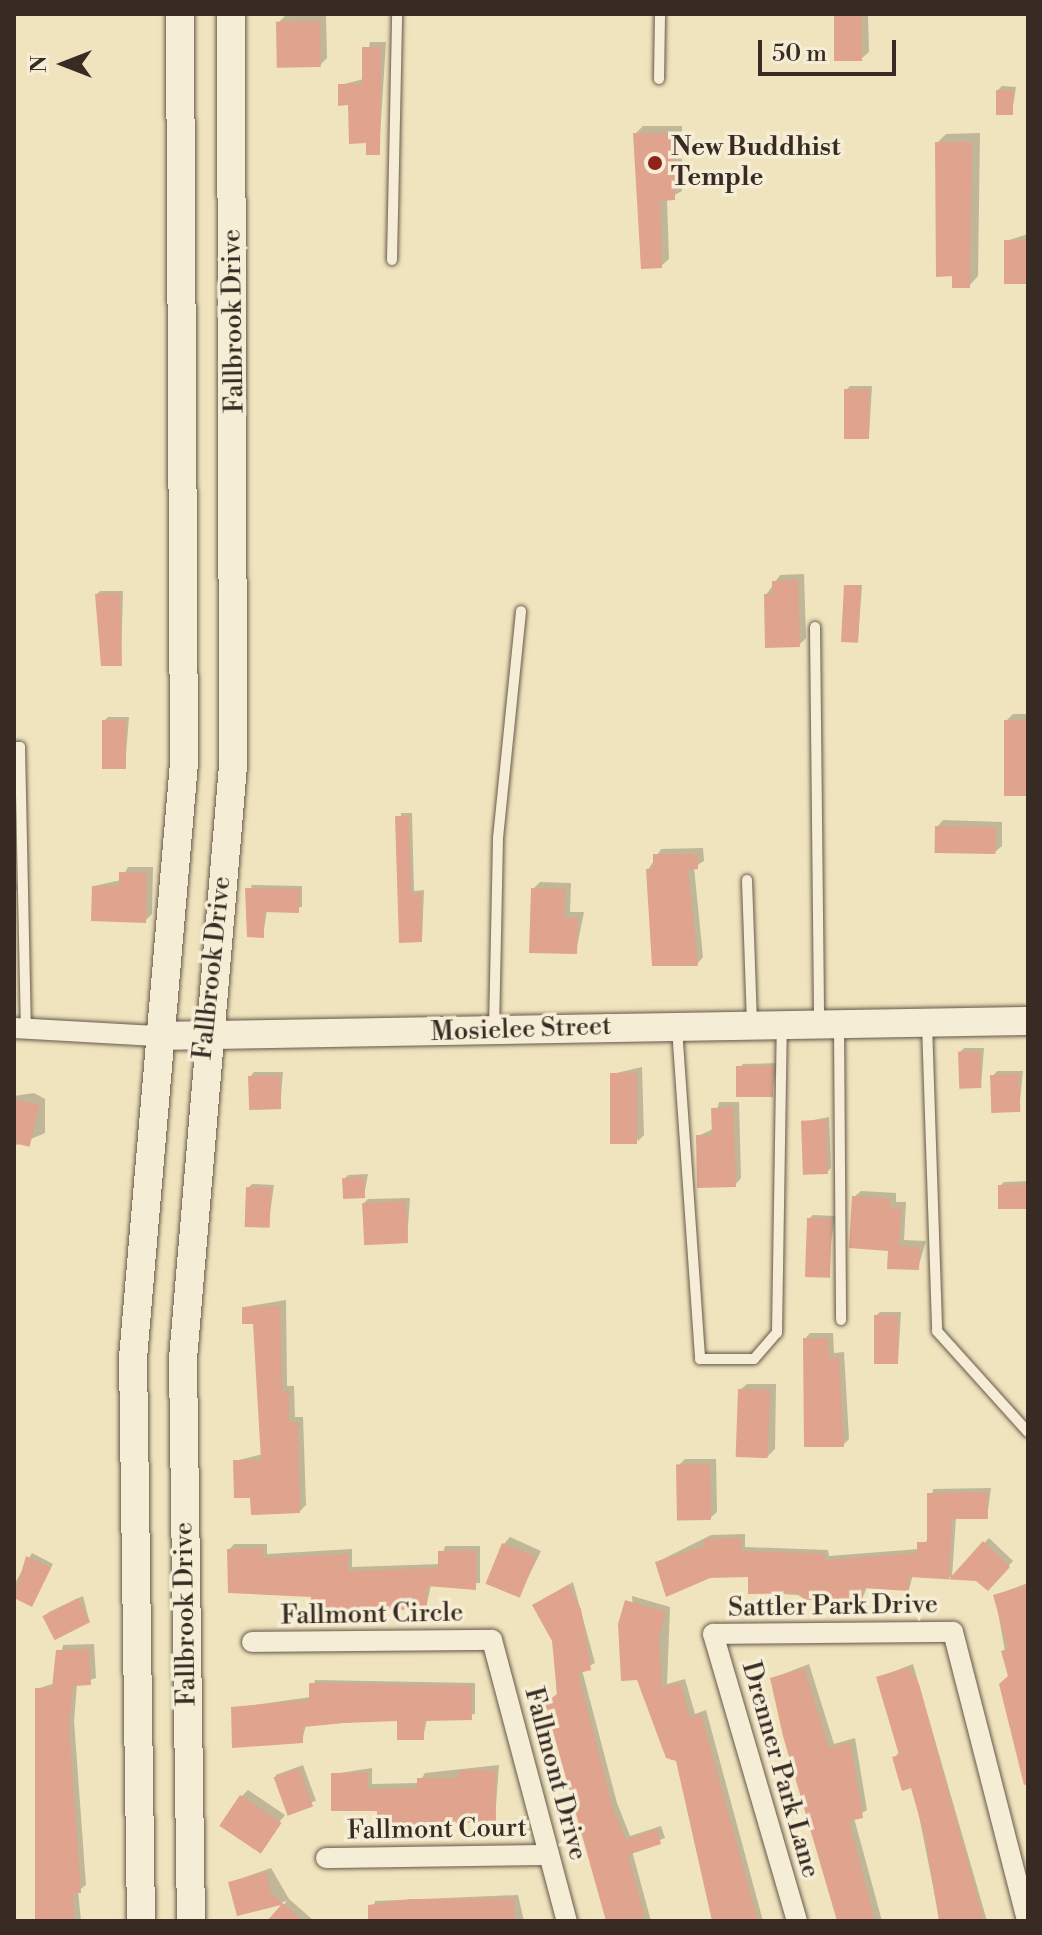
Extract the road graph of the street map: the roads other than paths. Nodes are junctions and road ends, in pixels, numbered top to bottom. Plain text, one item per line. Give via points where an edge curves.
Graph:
1 (180, 14) edge
2 (231, 14) edge
3 (397, 14) edge
4 (660, 14) edge
5 (659, 79) dead end
6 (392, 260) dead end
7 (521, 611) dead end
8 (815, 627) dead end
9 (14, 747) edge
10 (747, 880) dead end
11 (1028, 1021) edge
12 (927, 1022) junction
13 (829, 1023) junction
14 (782, 1024) junction
15 (677, 1025) junction
16 (752, 1025) junction
17 (20, 1028) edge
18 (493, 1032) junction
19 (206, 1035) junction
20 (156, 1036) junction
21 (841, 1320) dead end
22 (1028, 1432) edge
23 (713, 1634) joint
24 (492, 1640) joint
25 (252, 1642) dead end
26 (549, 1855) junction
27 (326, 1858) dead end
28 (141, 1921) edge
29 (191, 1921) edge
30 (567, 1921) edge
31 (797, 1921) edge
32 (1027, 1921) edge

1 - 20 main road, Fallbrook Drive via 184,763
2 - 19 main road, Fallbrook Drive via 235,703
3 - 6 lane
4 - 5 lane
7 - 18 lane via 498,838
8 - 13 lane
9 - 17 lane via 20,747
10 - 16 lane
11 - 12 main road, Mosielee Street
12 - 13 main road, Mosielee Street
12 - 22 lane via 937,1331
13 - 14 main road, Mosielee Street
13 - 21 lane
14 - 15 lane via 777,1333 754,1359 700,1359
14 - 16 main road, Mosielee Street
15 - 16 main road, Mosielee Street
15 - 18 main road, Mosielee Street
17 - 20 street, Mosielee Street
18 - 19 main road, Mosielee Street
19 - 20 main road, Mosielee Street
19 - 29 main road, Fallbrook Drive via 183,1359
20 - 28 main road, Fallbrook Drive via 133,1358
23 - 31 street, Drenner Park Lane
23 - 32 street, Sattler Park Drive via 953,1632
24 - 25 street, Fallmont Circle
24 - 26 street, Fallmont Drive
26 - 27 street, Fallmont Court
26 - 30 street, Fallmont Drive

